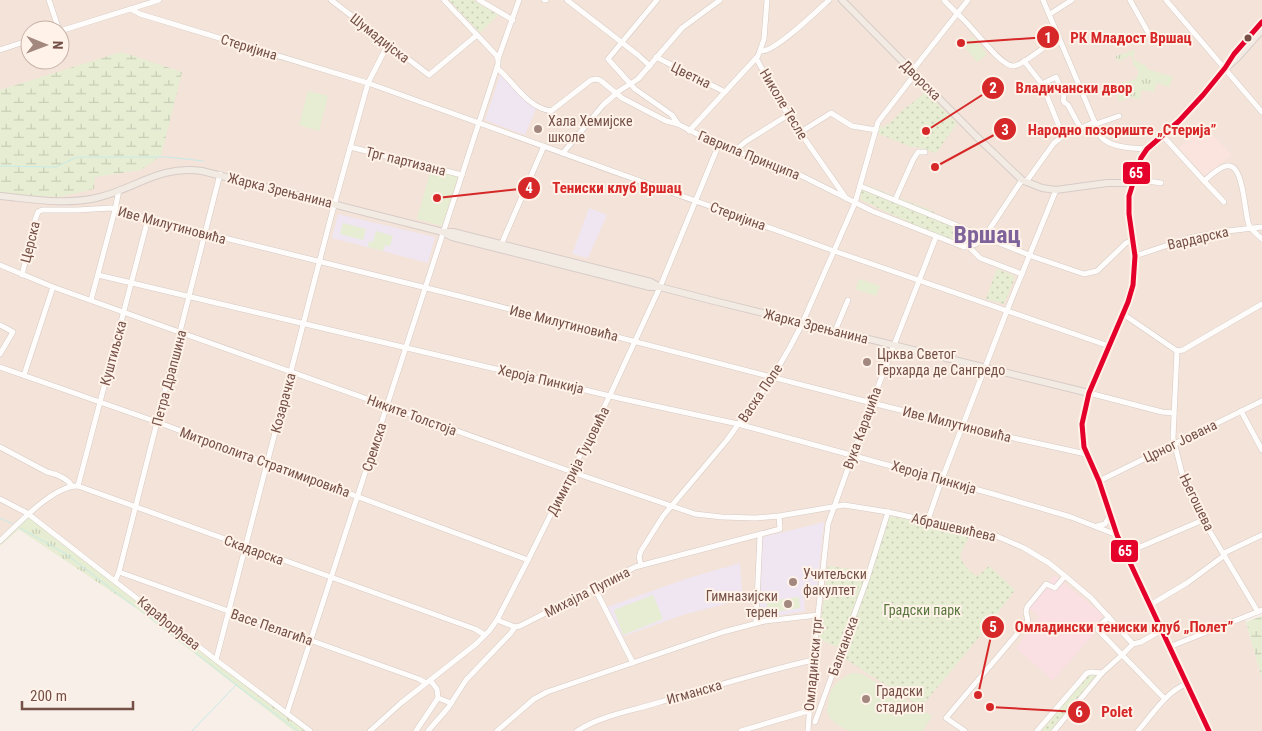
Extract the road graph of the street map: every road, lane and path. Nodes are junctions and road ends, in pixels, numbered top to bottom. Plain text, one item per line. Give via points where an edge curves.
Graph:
1 (49, 0) edge
2 (159, 0) edge
3 (331, 0) edge
4 (444, 0) edge
5 (479, 0) edge
6 (519, 0) edge
7 (567, 0) edge
8 (657, 0) edge
9 (720, 0) edge
10 (766, 0) edge
11 (829, 0) edge
12 (842, 0) edge
13 (944, 0) edge
14 (968, 0) edge
15 (1043, 0) edge
16 (1072, 0) edge
17 (1130, 0) edge
18 (1166, 0) edge
19 (132, 9) junction
20 (957, 14) junction
21 (1050, 14) junction
22 (56, 20) edge
23 (513, 20) junction
24 (1262, 22) edge
25 (70, 27) edge
26 (1262, 30) edge
27 (1148, 34) dead end
28 (477, 35) junction
29 (1059, 36) junction
30 (621, 42) junction
31 (20, 43) edge
32 (388, 44) junction
33 (0, 50) edge
34 (761, 51) junction
35 (656, 56) junction
36 (756, 58) junction
37 (498, 59) junction
38 (1026, 63) junction
39 (650, 66) junction
40 (498, 68) junction
41 (1225, 68) junction
42 (914, 72) junction
43 (368, 83) junction
44 (632, 84) junction
45 (1042, 84) junction
46 (725, 92) junction
47 (616, 93) junction
48 (1262, 112) edge
49 (788, 115) junction
50 (1119, 116) dead end
51 (479, 123) junction
52 (1096, 123) junction
53 (678, 124) junction
54 (1081, 129) junction
55 (690, 130) junction
56 (876, 130) junction
57 (799, 133) junction
58 (1064, 136) junction
59 (1163, 136) junction
60 (719, 144) junction
61 (544, 146) junction
62 (350, 147) junction
63 (1148, 149) junction
64 (735, 151) junction
65 (926, 152) dead end
66 (563, 153) junction
67 (220, 174) junction
68 (462, 175) junction
69 (1024, 181) junction
70 (1133, 181) junction
71 (1204, 181) junction
72 (1161, 183) dead end
73 (860, 186) junction
74 (119, 190) junction
75 (1056, 190) junction
76 (0, 196) edge
77 (105, 196) junction
78 (846, 198) junction
79 (695, 200) junction
80 (895, 200) junction
81 (1224, 202) dead end
82 (116, 203) junction
83 (855, 203) junction
84 (334, 204) junction
85 (40, 210) joint
86 (115, 210) junction
87 (148, 219) junction
88 (1262, 227) edge
89 (1251, 228) junction
90 (443, 232) junction
91 (206, 234) junction
92 (985, 236) junction
93 (936, 237) junction
94 (1262, 239) edge
95 (1133, 240) junction
96 (501, 245) junction
97 (969, 246) junction
98 (833, 250) junction
99 (1029, 254) junction
100 (1135, 256) junction
101 (320, 262) junction
102 (0, 265) edge
103 (1022, 274) junction
104 (22, 275) junction
105 (98, 275) junction
106 (919, 280) junction
107 (132, 283) junction
108 (53, 286) junction
109 (660, 287) junction
110 (425, 288) junction
111 (190, 297) junction
112 (91, 300) junction
113 (848, 300) dead end
114 (1262, 304) edge
115 (1007, 311) junction
116 (124, 312) junction
117 (1123, 314) junction
118 (802, 323) junction
119 (304, 324) junction
120 (0, 325) edge
121 (835, 331) junction
122 (181, 332) junction
123 (634, 342) junction
124 (894, 345) junction
125 (1110, 346) junction
126 (406, 347) junction
127 (1177, 351) junction
128 (0, 354) edge
129 (0, 367) edge
130 (985, 368) junction
131 (291, 372) junction
132 (24, 375) junction
133 (772, 378) junction
134 (1089, 392) junction
135 (610, 396) junction
136 (1262, 401) edge
137 (100, 402) junction
138 (872, 403) junction
139 (387, 406) junction
140 (1241, 411) junction
141 (1174, 413) junction
142 (157, 422) junction
143 (738, 424) junction
144 (964, 425) junction
145 (1173, 443) junction
146 (0, 447) edge
147 (1262, 450) edge
148 (853, 454) junction
149 (1086, 454) junction
150 (268, 464) junction
151 (572, 472) junction
152 (942, 480) junction
153 (1098, 481) junction
154 (75, 486) junction
155 (357, 497) junction
156 (0, 499) edge
157 (135, 506) junction
158 (671, 506) junction
159 (832, 508) junction
160 (888, 512) junction
161 (29, 515) junction
162 (1110, 515) junction
163 (779, 516) junction
164 (928, 520) junction
165 (1203, 520) junction
166 (1097, 526) junction
167 (760, 534) junction
168 (1262, 534) edge
169 (1117, 535) junction
170 (0, 541) edge
171 (246, 547) junction
172 (1126, 553) junction
173 (1224, 554) junction
174 (528, 560) junction
175 (640, 565) junction
176 (118, 572) junction
177 (1065, 576) junction
178 (331, 577) junction
179 (115, 581) junction
180 (594, 587) junction
181 (1150, 605) junction
182 (1260, 611) edge
183 (229, 612) junction
184 (818, 615) junction
185 (1109, 617) junction
186 (497, 620) junction
187 (756, 623) junction
188 (511, 626) junction
189 (1162, 630) junction
190 (485, 635) junction
191 (310, 640) junction
192 (1133, 644) junction
193 (1169, 647) junction
194 (1122, 655) junction
195 (216, 660) junction
196 (813, 660) junction
197 (633, 663) junction
198 (1102, 673) junction
199 (1182, 674) junction
200 (419, 679) junction
201 (428, 682) junction
202 (1186, 684) junction
203 (416, 685) dead end
204 (1176, 689) junction
205 (438, 698) junction
206 (1165, 699) junction
207 (448, 701) junction
208 (808, 711) junction
209 (287, 713) junction
210 (816, 722) dead end
211 (310, 731) edge
212 (370, 731) edge
213 (416, 731) edge
214 (428, 731) edge
215 (497, 731) edge
216 (577, 731) edge
217 (741, 731) edge
218 (808, 731) edge
219 (965, 731) edge
220 (1038, 731) edge
221 (1054, 731) edge
222 (1138, 731) edge
223 (1209, 731) edge

1 - 22 street
2 - 19 street
3 - 32 street, Шумадијска
4 - 28 street
5 - 23 street
6 - 23 street
7 - 30 street
8 - 30 street
9 - 35 street via 682,28
10 - 34 street, Николе Тесле
11 - 34 street via 780,43
12 - 42 main road, Дворска
13 - 20 street
14 - 20 street, Васка Попе
15 - 21 street
16 - 21 street
17 - 27 street
18 - 41 street
19 - 25 street
19 - 43 street, Стеријина
20 - 38 street via 994,54 1010,66
20 - 42 street, Васка Попе
21 - 29 street
23 - 37 street
24 - 41 main road
26 - 41 main road
28 - 32 street, Шумадијска via 429,76
28 - 37 street
29 - 38 street
29 - 52 street
30 - 39 street
30 - 44 street via 608,59
31 - 33 street
32 - 43 street
34 - 36 street, Николе Тесле
35 - 39 street
35 - 46 street, Цветна
36 - 46 street
36 - 49 street, Николе Тесле
37 - 40 street, Сремска
38 - 45 street
39 - 44 street
40 - 47 street, Гаврила Принципа via 526,98 545,110 551,111 596,78
40 - 51 street, Сремска
41 - 48 street
41 - 59 main road
42 - 56 street, Васка Попе via 882,115
42 - 69 main road, Дворска
43 - 51 street, Стеријина
43 - 62 street, Козарачка
44 - 47 street
44 - 53 street via 672,115
45 - 54 street via 1056,77 1064,103
45 - 58 street
46 - 55 street
47 - 53 street, Гаврила Принципа via 630,103
47 - 66 street
49 - 57 street, Николе Тесле
49 - 64 street
50 - 52 street
51 - 61 street, Стеријина
51 - 68 street, Сремска
52 - 54 street
52 - 63 street via 1105,142
53 - 55 street, Гаврила Принципа
54 - 58 street
55 - 60 street, Гаврила Принципа
56 - 57 street via 852,126 831,113
56 - 73 street, Васка Попе
57 - 78 street, Николе Тесле
58 - 69 street via 1051,146
59 - 63 main road
59 - 71 street
60 - 64 street, Гаврила Принципа
60 - 79 street, Димитрија Туцовића
61 - 66 street, Стеријина
61 - 96 street
62 - 68 street, Трг партизана
62 - 84 street, Козарачка
63 - 70 main road via 1141,158
64 - 78 street, Гаврила Принципа via 786,168
65 - 80 street via 918,152
66 - 79 street, Стеријина
67 - 74 main road, Жарка Зрењанина via 177,170
67 - 84 main road, Жарка Зрењанина
67 - 91 street, Петра Драпшина
68 - 90 street, Сремска
69 - 75 main road
69 - 92 street
70 - 72 street
70 - 75 main road
70 - 95 main road via 1129,204
71 - 81 street
71 - 89 street via 1224,166 1234,169 1241,181
73 - 80 street
73 - 83 street, Васка Попе
74 - 77 main road, Жарка Зрењанина
74 - 82 street
75 - 99 street
76 - 77 main road, Жарка Зрењанина via 71,201
77 - 82 street
78 - 83 street, Гаврила Принципа
79 - 98 street, Стеријина
79 - 109 street, Димитрија Туцовића
80 - 92 street
82 - 86 street
83 - 93 street, Гаврила Принципа
83 - 98 street, Васка Попе
84 - 90 main road, Жарка Зрењанина
84 - 101 street, Козарачка
85 - 86 street, Иве Милутиновића
85 - 104 street, Церска
86 - 87 street, Иве Милутиновића
86 - 105 street
87 - 91 street, Иве Милутиновића
87 - 107 street, Куштиљска
88 - 89 street, Вардарска
89 - 94 street
89 - 100 street, Вардарска via 1180,240
90 - 96 main road, Жарка Зрењанина
90 - 109 main road, Жарка Зрењанина via 500,250
90 - 110 street, Сремска
91 - 101 street, Иве Милутиновића
91 - 111 street, Петра Драпшина
92 - 97 street
92 - 99 street
93 - 97 street, Гаврила Принципа
93 - 106 street, Вука Караџића
95 - 99 street via 1097,272 1090,274 1074,272
95 - 100 main road
96 - 109 main road, Жарка Зрењанина via 651,282
97 - 103 street via 980,258
98 - 106 street, Стеријина
98 - 118 street, Васка Попе
99 - 103 street
100 - 117 main road via 1133,285
101 - 110 street, Иве Милутиновића
101 - 119 street, Козарачка
102 - 104 street, Никите Толстоја
103 - 115 street
104 - 108 street, Никите Толстоја
105 - 107 street, Хероја Пинкија
105 - 112 street
106 - 115 street, Стеријина
106 - 124 street, Вука Караџића
107 - 111 street, Хероја Пинкија
107 - 116 street, Куштиљска
108 - 112 street, Никите Толстоја
108 - 132 street
109 - 118 main road, Жарка Зрењанина
109 - 123 street, Димитрија Туцовића
110 - 123 street, Иве Милутиновића
110 - 126 street, Сремска
111 - 119 street, Хероја Пинкија
111 - 122 street, Петра Драпшина
112 - 116 street, Никите Толстоја
113 - 121 street
114 - 127 street
115 - 125 street, Стеријина
115 - 130 street
116 - 122 street, Никите Толстоја
116 - 137 street, Куштиљска
117 - 125 main road
117 - 127 street
118 - 121 main road, Жарка Зрењанина
118 - 133 street, Васка Попе
119 - 126 street, Хероја Пинкија
119 - 131 street, Козарачка
120 - 128 street via 14,332
121 - 124 main road, Жарка Зрењанина
122 - 131 street, Никите Толстоја
122 - 142 street, Петра Драпшина
123 - 133 street, Иве Милутиновића
123 - 135 street, Димитрија Туцовића
124 - 130 main road, Жарка Зрењанина
124 - 138 street, Вука Караџића
125 - 134 main road
126 - 135 street, Хероја Пинкија
126 - 139 street, Сремска
127 - 141 street, Његошева
129 - 132 street, Митрополита Стратимировића
130 - 134 main road, Жарка Зрењанина
130 - 144 street
131 - 139 street, Никите Толстоја
131 - 150 street, Козарачка
132 - 137 street, Митрополита Стратимировића
133 - 138 street, Иве Милутиновића
133 - 143 street, Васка Попе
134 - 141 street
134 - 149 street via 1082,428
135 - 143 street, Хероја Пинкија
135 - 151 street, Димитрија Туцовића
136 - 140 street, Црног Јована
137 - 142 street, Митрополита Стратимировића
137 - 154 street, Куштиљска
138 - 144 street, Иве Милутиновића
138 - 148 street, Вука Караџића
139 - 151 street, Никите Толстоја
139 - 155 street, Сремска
140 - 145 street, Црног Јована
140 - 147 street
141 - 145 street, Његошева
142 - 150 street, Митрополита Стратимировића
142 - 157 street, Петра Драпшина
143 - 148 street, Хероја Пинкија
143 - 158 street, Васка Попе
144 - 149 street, Иве Милутиновића
144 - 152 street
145 - 153 street, Црног Јована
145 - 165 street, Његошева via 1185,484
146 - 154 street, Скадарска
148 - 152 street, Хероја Пинкија
148 - 159 street, Вука Караџића
149 - 153 street
150 - 155 street, Митрополита Стратимировића
150 - 171 street, Козарачка
151 - 158 street, Никите Толстоја
151 - 174 street, Димитрија Туцовића
152 - 164 street
152 - 166 street, Хероја Пинкија
153 - 162 street
154 - 157 street, Скадарска
154 - 161 street via 53,494
155 - 174 street, Митрополита Стратимировића
155 - 178 street, Сремска
156 - 161 street, Карађорђева
157 - 171 street, Скадарска
157 - 176 street, Петра Драпшина
158 - 163 street, Никите Толстоја via 709,516
158 - 175 street, Васка Попе via 641,551
159 - 160 street, Абрашевићева via 844,505
159 - 163 street, Никите Толстоја
159 - 184 street, Омладински трг
160 - 164 street, Абрашевићева
160 - 210 street, Балканска
161 - 170 street
161 - 179 street, Карађорђева
162 - 166 street via 1105,524
162 - 169 street
163 - 167 street, Михајла Пупина via 780,529
164 - 177 street, Абрашевићева via 1001,538 1031,552
165 - 172 street
165 - 173 street, Његошева
166 - 169 street, Хероја Пинкија
167 - 175 street, Михајла Пупина
167 - 187 street
168 - 173 street
169 - 172 street
171 - 178 street, Скадарска
171 - 183 street, Козарачка
172 - 181 street
173 - 181 street via 1187,583
173 - 182 street, Његошева
174 - 186 street, Димитрија Туцовића
175 - 180 street, Михајла Пупина
176 - 179 street, Петра Драпшина
176 - 183 street, Васе Пелагића
177 - 185 street, Абрашевићева
177 - 219 street via 1055,588 1046,584 1026,609 1028,621 946,718
178 - 190 street, Скадарска
178 - 191 street, Сремска
179 - 195 street, Карађорђева
180 - 188 street, Михајла Пупина via 520,626
180 - 197 street
181 - 189 street
182 - 193 street
183 - 191 street, Васе Пелагића
183 - 195 street, Козарачка
184 - 187 street
184 - 196 street, Омладински трг
185 - 192 street, Абрашевићева
185 - 194 street via 1098,630
186 - 188 street
186 - 190 street, Димитрија Туцовића
187 - 197 street
188 - 207 street, Михајла Пупина
189 - 192 street
189 - 193 street
190 - 201 street, Димитрија Туцовића
191 - 200 street, Васе Пелагића
191 - 209 street, Сремска
192 - 194 street
193 - 199 street
194 - 198 street
194 - 206 street
195 - 209 street, Карађорђева
196 - 208 street, Омладински трг
196 - 216 street, Игманска via 638,709
197 - 215 street via 537,697
198 - 220 street via 1087,673
198 - 221 street
199 - 202 street
199 - 204 street via 1182,681
200 - 201 street, Васе Пелагића
200 - 203 street
201 - 205 street via 437,689
201 - 212 street, Димитрија Туцовића
202 - 204 street
202 - 223 street
204 - 206 street
205 - 207 street
205 - 213 street
206 - 222 street
207 - 214 street, Михајла Пупина
208 - 217 street
208 - 218 street, Омладински трг
209 - 211 street, Карађорђева

